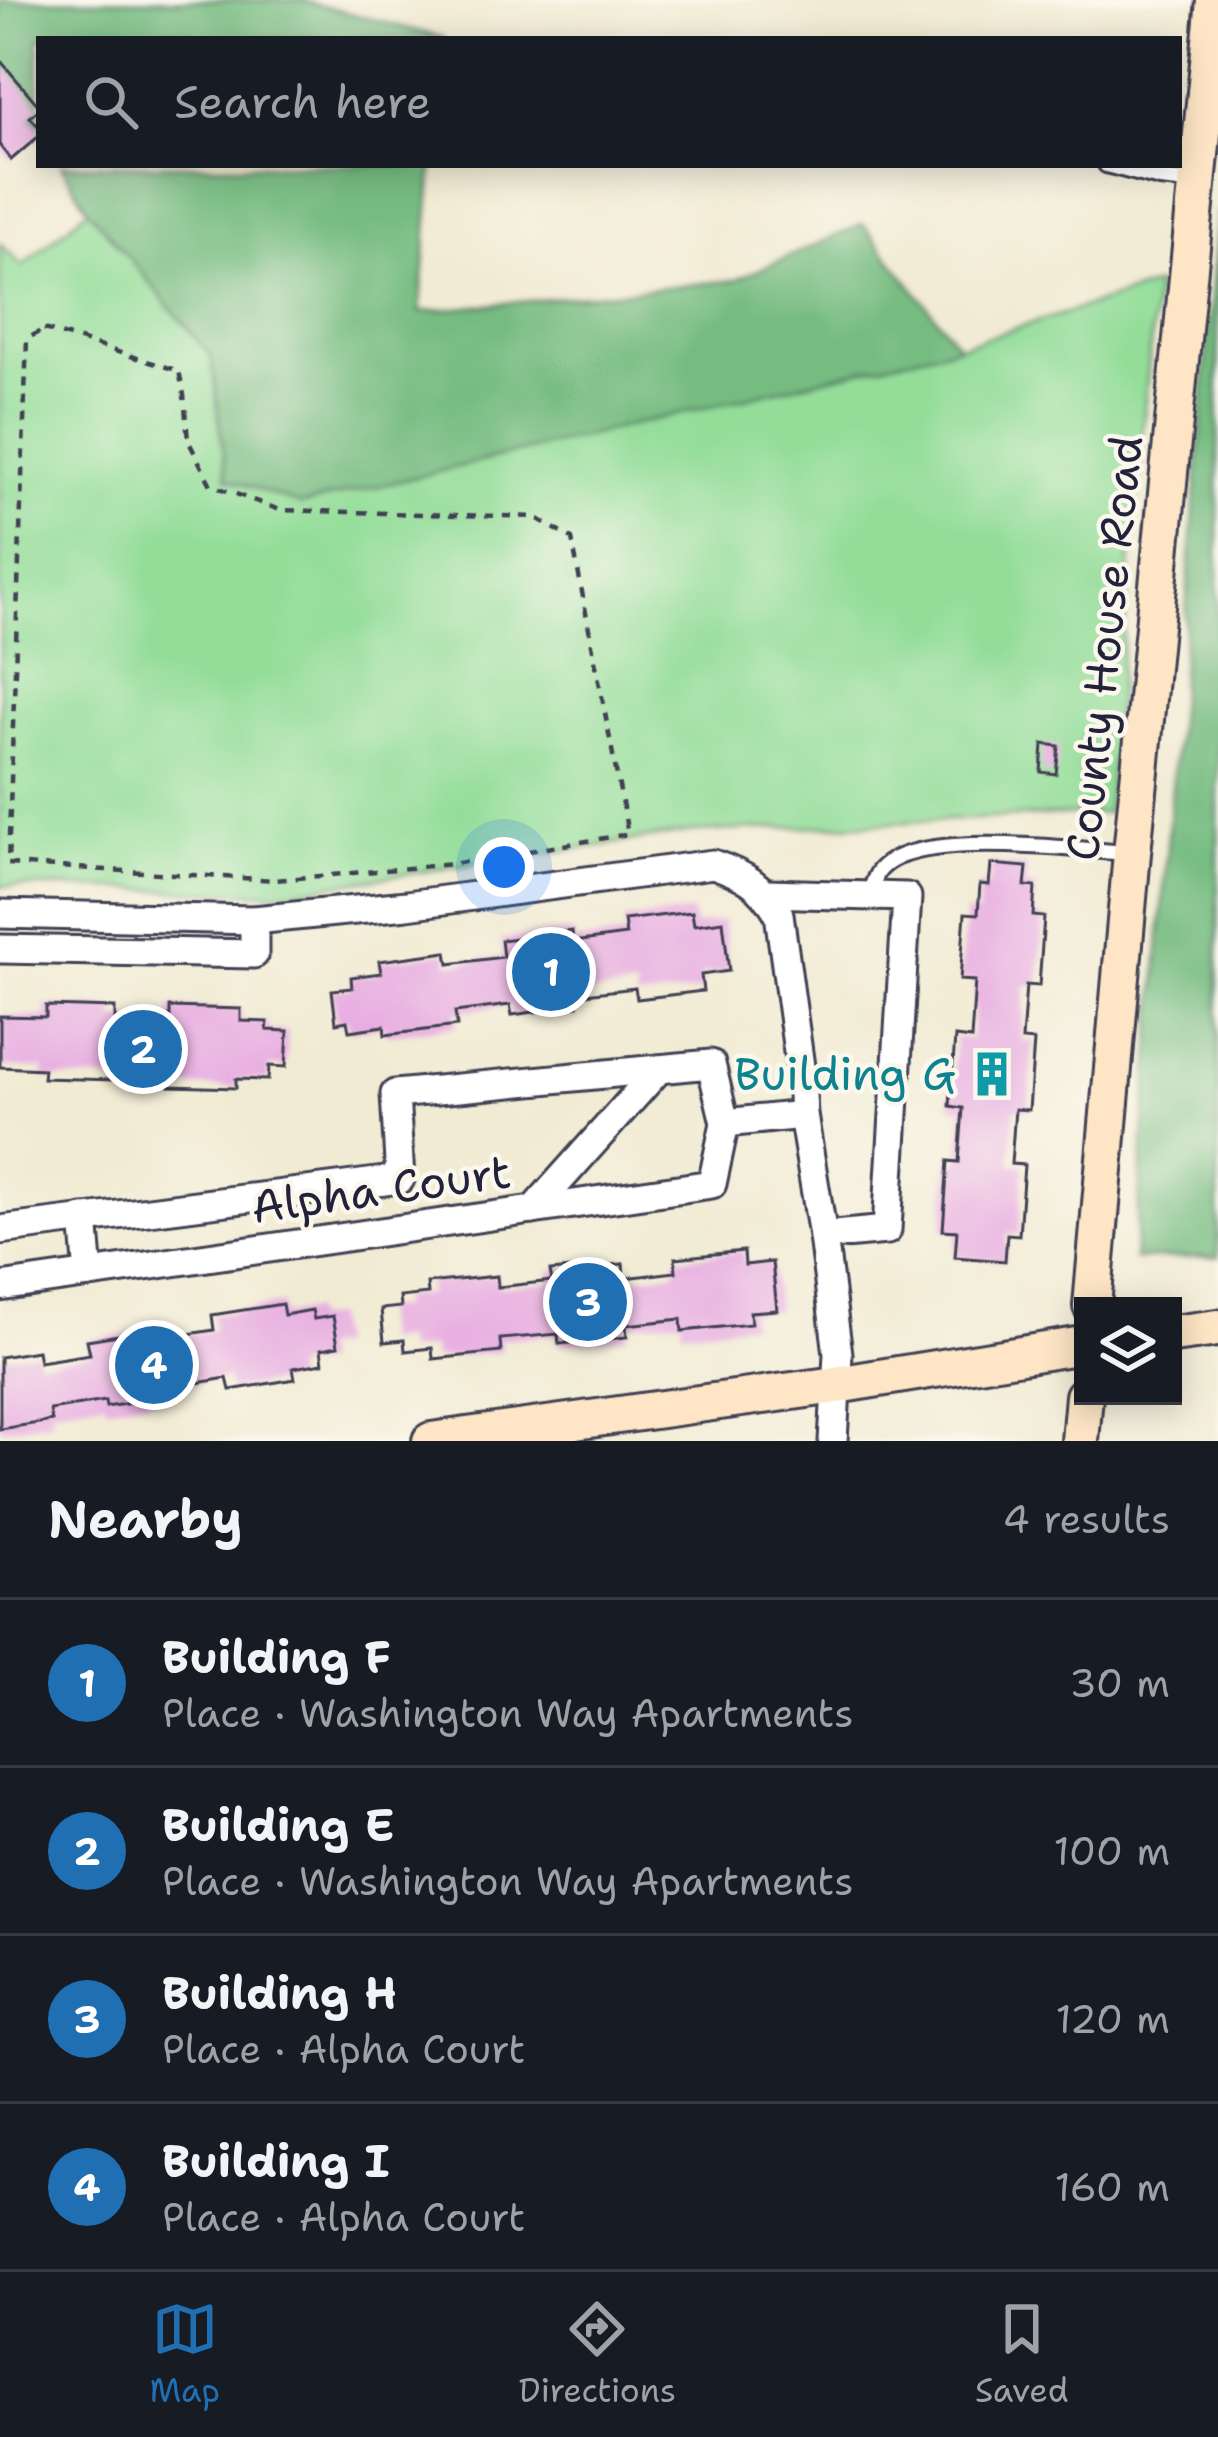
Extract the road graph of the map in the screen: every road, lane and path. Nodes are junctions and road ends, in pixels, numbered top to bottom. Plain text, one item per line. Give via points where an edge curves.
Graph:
1 (1215, 0) edge
2 (1118, 168) edge
3 (1197, 183) junction
4 (628, 834) joint
5 (1132, 853) junction
6 (767, 893) junction
7 (868, 896) junction
8 (0, 914) edge
9 (254, 920) junction
10 (0, 949) edge
11 (658, 1069) junction
12 (803, 1115) junction
13 (725, 1123) junction
14 (533, 1210) junction
15 (84, 1220) junction
16 (0, 1230) edge
17 (823, 1236) junction
18 (89, 1274) junction
19 (0, 1287) edge
20 (1093, 1297) edge
21 (1218, 1328) edge
22 (1182, 1333) edge
23 (1074, 1347) edge
24 (836, 1385) junction
25 (1083, 1405) edge
26 (430, 1441) edge
27 (832, 1441) edge
28 (1080, 1441) edge

1 - 3 main road, County House Road
2 - 3 lane
3 - 5 main road, County House Road
4 - 4 path via 572,539 535,517 280,510 211,484 188,440 178,371 44,329 27,339 8,864 275,880 453,864
5 - 7 lane via 932,847 889,862
5 - 20 main road, County House Road
6 - 7 street
6 - 9 street via 712,864
6 - 12 street via 778,914
7 - 17 street via 908,898 887,1230
8 - 9 street
9 - 10 street via 254,953
11 - 13 street via 711,1064
11 - 14 street
11 - 15 street via 395,1094 400,1179
12 - 13 street
12 - 17 street
13 - 14 street, Alpha Court via 712,1184
14 - 18 street, Alpha Court
15 - 16 street
15 - 18 street
17 - 24 street
18 - 19 street, Alpha Court
21 - 22 main road
23 - 24 main road
24 - 26 main road
24 - 27 street
25 - 28 main road

